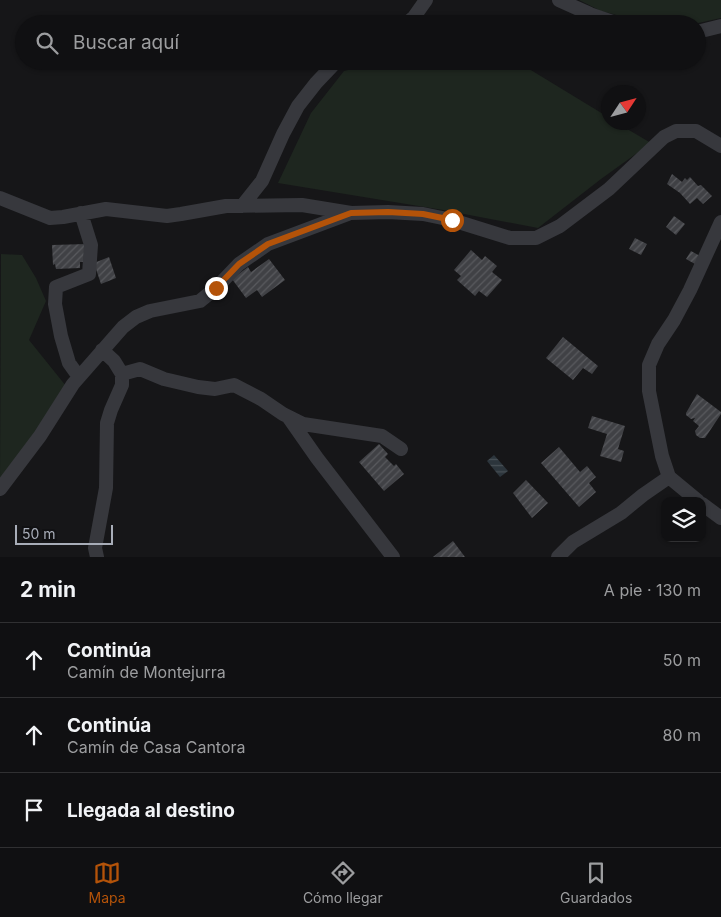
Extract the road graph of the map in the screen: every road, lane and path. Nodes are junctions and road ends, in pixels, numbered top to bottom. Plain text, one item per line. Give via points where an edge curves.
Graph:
1 (426, 0) edge
2 (559, 0) edge
3 (415, 15) edge
4 (593, 15) edge
5 (721, 26) edge
6 (706, 30) edge
7 (328, 70) edge
8 (721, 146) edge
9 (0, 198) edge
10 (242, 206) junction
11 (81, 213) junction
12 (351, 213) junction
13 (721, 222) edge
14 (102, 350) junction
15 (122, 374) junction
16 (79, 377) junction
17 (287, 416) junction
18 (401, 449) dead end
19 (669, 478) junction
20 (0, 489) edge
21 (693, 497) edge
22 (706, 507) edge
23 (721, 518) edge
24 (97, 557) edge
25 (393, 557) edge
26 (558, 557) edge

1 - 3 street
2 - 4 street
5 - 6 street
7 - 10 street via 298,106 262,181
8 - 12 street via 696,131 676,132 664,137 609,189 560,226 536,238 510,238 423,214
9 - 11 street via 50,218
10 - 11 street via 167,216 106,209
10 - 12 street via 302,205
11 - 16 street via 91,245 89,274 56,287 55,304 69,363
12 - 14 street via 268,244 239,264 200,301 150,311 123,327
13 - 19 street via 690,290 649,365 648,391
14 - 15 street
14 - 16 street
15 - 17 street via 140,369 198,387 215,389 234,385
15 - 24 street via 122,385 107,423 106,488 95,548
16 - 20 street
17 - 18 street via 303,424 382,436
17 - 25 street
19 - 21 street
19 - 26 street via 573,542
22 - 23 street

